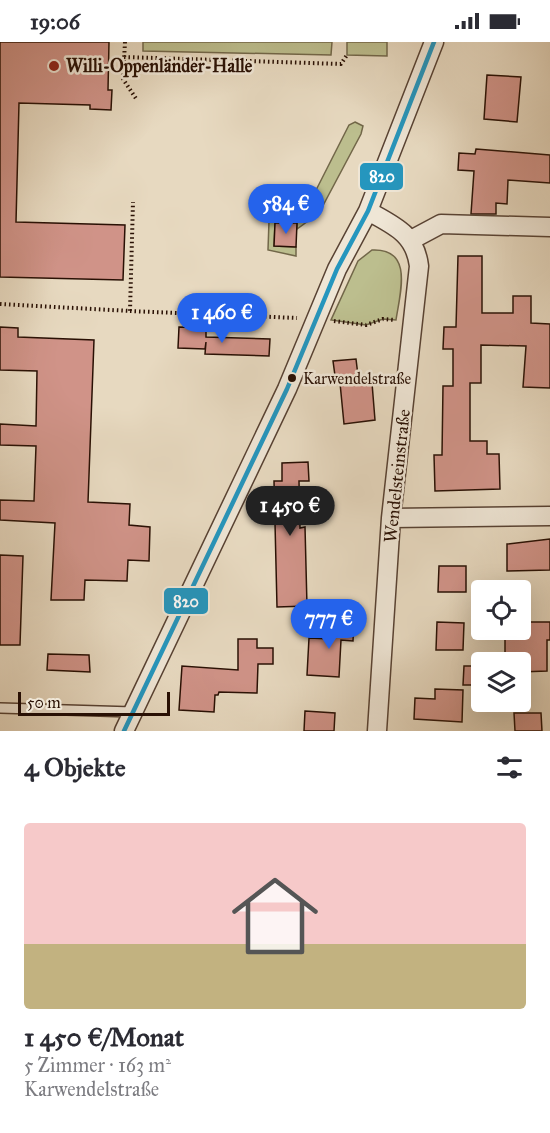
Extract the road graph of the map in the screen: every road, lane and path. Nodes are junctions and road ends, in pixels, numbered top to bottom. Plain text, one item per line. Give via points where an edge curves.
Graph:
1 (125, 42) edge
2 (434, 42) edge
3 (347, 55) dead end
4 (124, 57) junction
5 (137, 100) dead end
6 (133, 202) dead end
7 (368, 211) junction
8 (550, 227) edge
9 (411, 240) junction
10 (0, 304) edge
11 (130, 311) junction
12 (317, 319) junction
13 (413, 322) junction
14 (550, 516) edge
15 (391, 518) junction
16 (0, 708) edge
17 (133, 712) junction
18 (123, 731) edge
19 (377, 731) edge

1 - 4 path
2 - 7 street
3 - 4 path via 341,64
4 - 5 path via 123,79
6 - 11 path
7 - 9 street
7 - 12 street
8 - 9 street via 441,224
9 - 13 street, Wendelsteinstraße via 417,249 419,266
10 - 11 path
11 - 12 path
12 - 13 path via 366,325 383,319
12 - 17 street
13 - 15 street, Wendelsteinstraße
14 - 15 street
15 - 19 street, Wendelsteinstraße
16 - 17 lane
17 - 18 street

